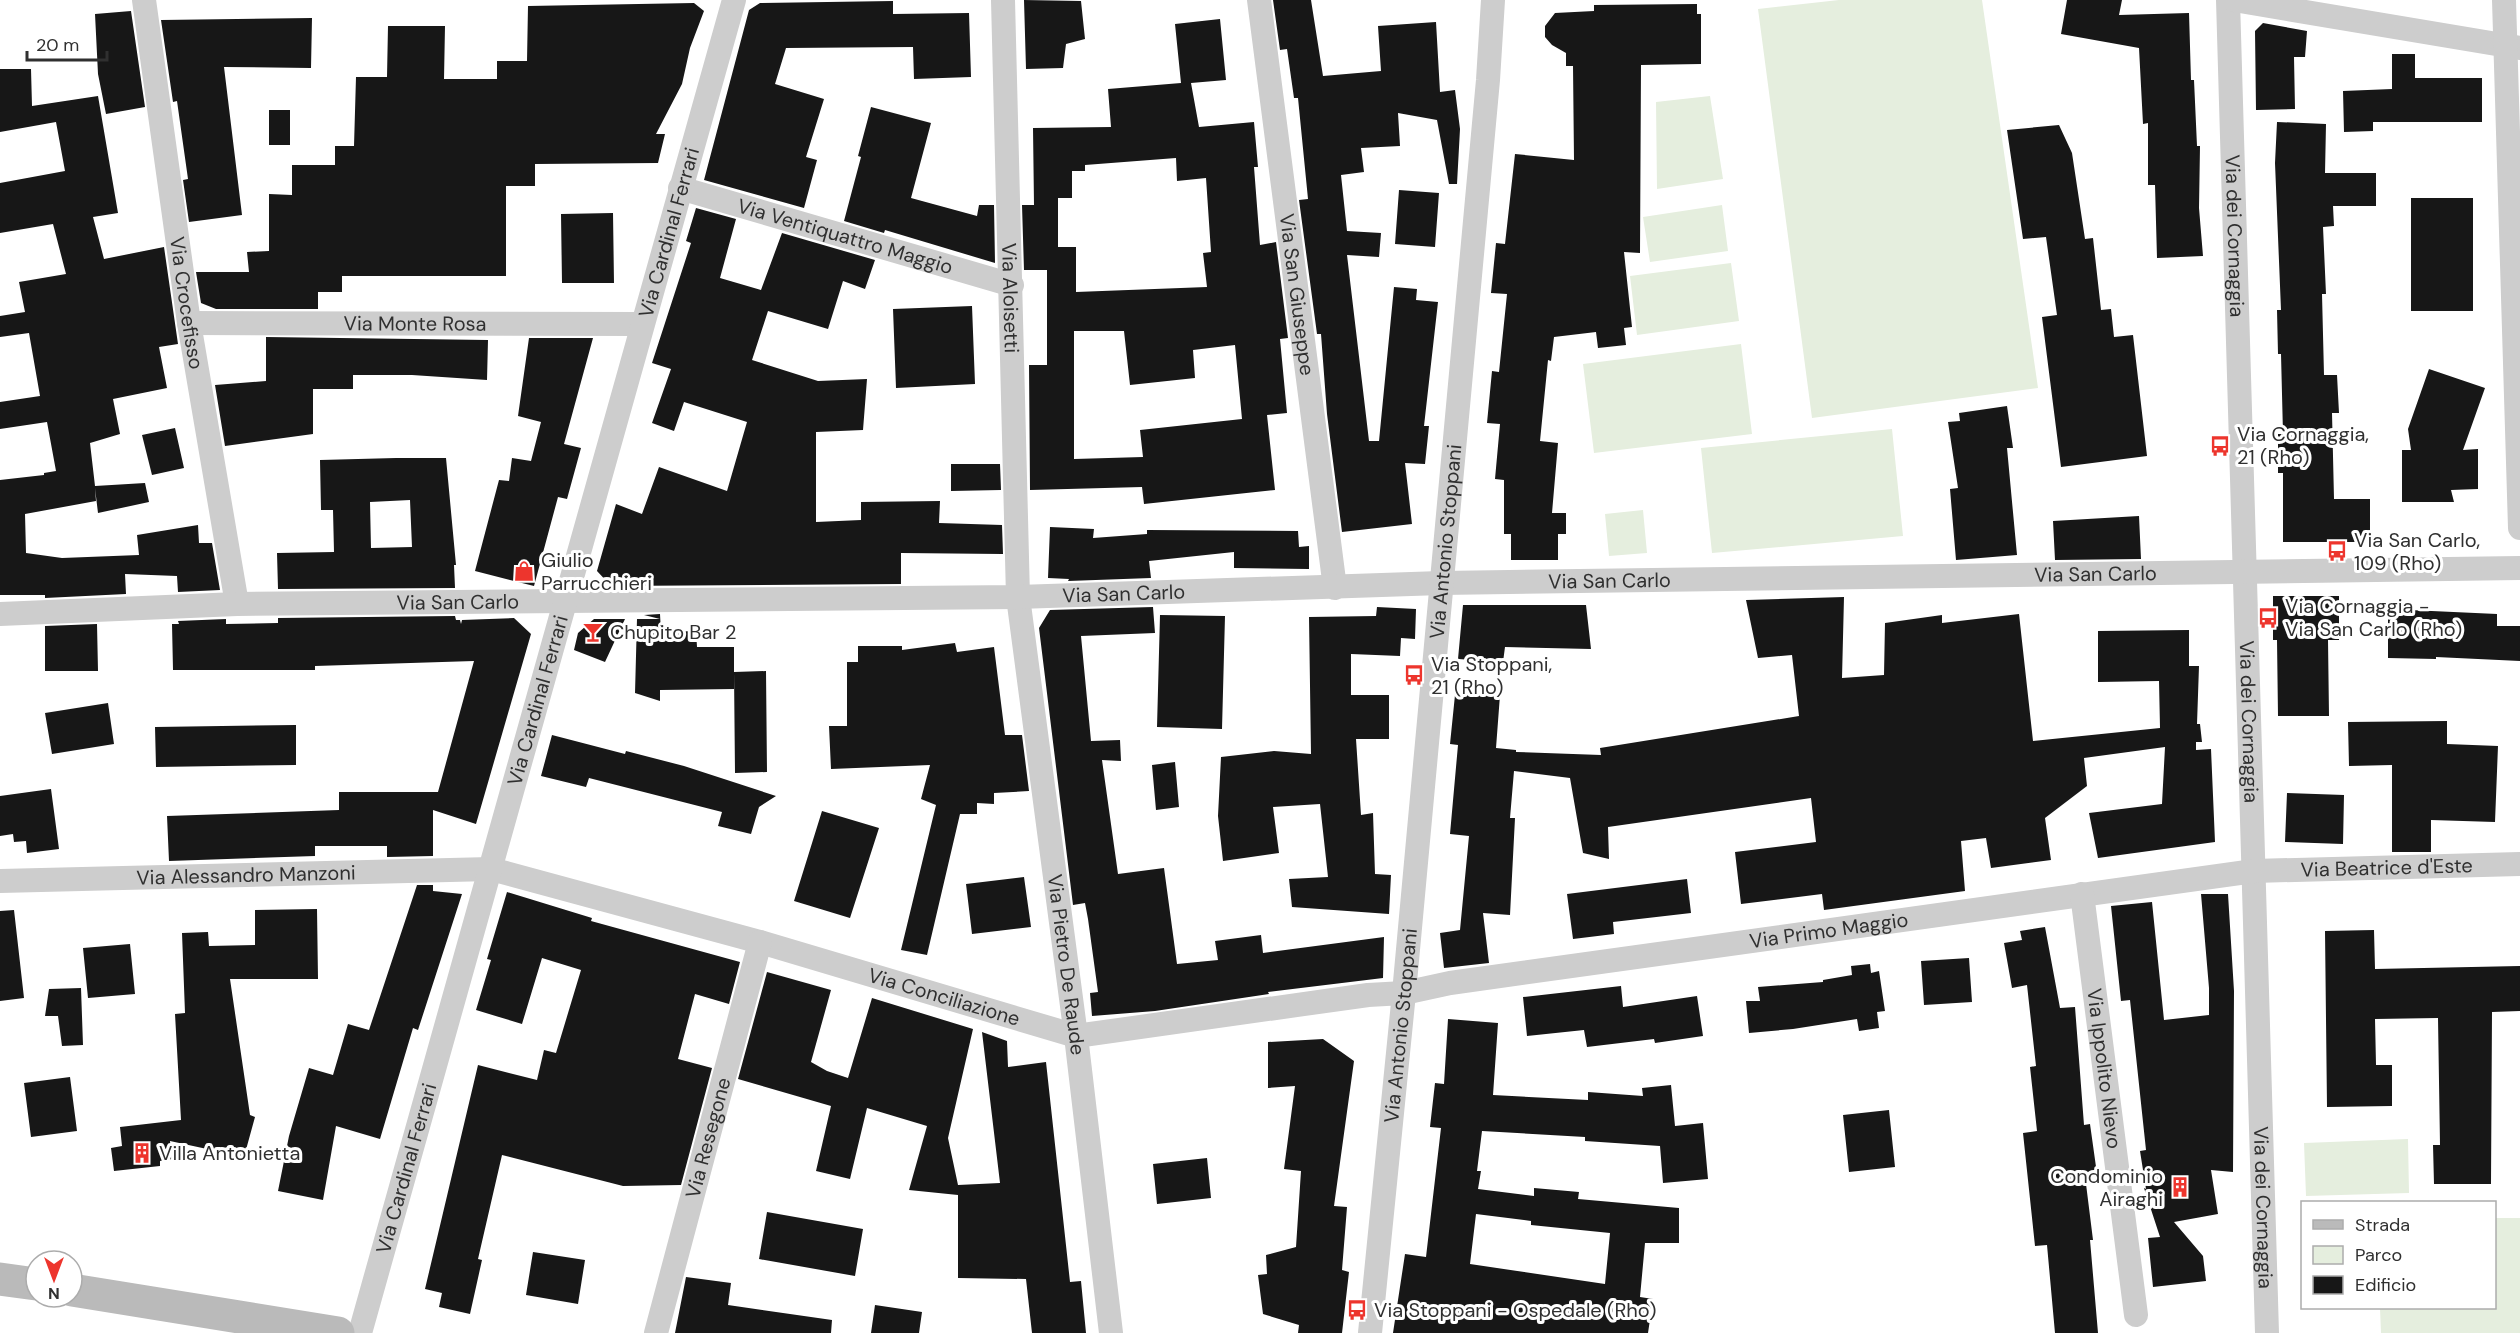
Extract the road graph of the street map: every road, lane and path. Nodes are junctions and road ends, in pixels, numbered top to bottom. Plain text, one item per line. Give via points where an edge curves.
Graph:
1 (144, 0) edge
2 (734, 0) edge
3 (1004, 0) edge
4 (1259, 0) edge
5 (1493, 0) edge
6 (2228, 0) edge
7 (2234, 0) edge
8 (2504, 0) edge
9 (2513, 47) edge
10 (680, 188) junction
11 (1012, 285) junction
12 (189, 323) junction
13 (642, 324) junction
14 (2520, 528) edge
15 (2520, 568) edge
16 (2246, 571) junction
17 (1441, 583) junction
18 (1335, 588) junction
19 (1018, 597) junction
20 (566, 601) junction
21 (237, 604) junction
22 (0, 614) edge
23 (2520, 864) edge
24 (491, 869) junction
25 (2254, 871) junction
26 (0, 881) edge
27 (2082, 894) junction
28 (760, 942) junction
29 (1404, 993) junction
30 (1076, 1036) junction
31 (1, 1272) edge
32 (24, 1280) edge
33 (84, 1292) edge
34 (2136, 1315) dead end
35 (338, 1333) edge
36 (360, 1333) edge
37 (656, 1333) edge
38 (1111, 1333) edge
39 (1370, 1333) edge
40 (2267, 1333) edge

1 - 12 street, Via Crocefisso
2 - 10 street, Via Cardinal Ferrari
3 - 11 street, Via Aloisetti
4 - 18 street, Via San Giuseppe
5 - 17 street, Via Antonio Stoppani
6 - 16 street, Via dei Cornaggia
7 - 9 street
8 - 9 street
9 - 14 street
10 - 11 street, Via Ventiquattro Maggio
10 - 13 street, Via Cardinal Ferrari
11 - 19 street, Via Aloisetti
12 - 13 street, Via Monte Rosa
12 - 21 street, Via Crocefisso
13 - 20 street, Via Cardinal Ferrari
15 - 16 street, Via San Carlo
16 - 17 street, Via San Carlo
16 - 25 street, Via dei Cornaggia
17 - 18 street, Via San Carlo
17 - 29 street, Via Antonio Stoppani
18 - 19 street, Via San Carlo
19 - 20 street, Via San Carlo
19 - 30 street, Via Pietro De Raude
20 - 21 street, Via San Carlo
20 - 24 street, Via Cardinal Ferrari
21 - 22 street, Via San Carlo
23 - 25 street, Via Beatrice d'Este
24 - 26 street, Via Alessandro Manzoni
24 - 28 street, Via Conciliazione
24 - 36 street, Via Cardinal Ferrari
25 - 27 street, Via Primo Maggio
25 - 40 street, Via dei Cornaggia
27 - 29 street, Via Primo Maggio
27 - 34 street, Via Ippolito Nievo
28 - 30 street, Via Conciliazione
28 - 37 street, Via Resegone
29 - 30 street, Via Conciliazione
29 - 39 street, Via Antonio Stoppani
30 - 38 street, Via Pietro De Raude
31 - 32 main road
33 - 35 main road

